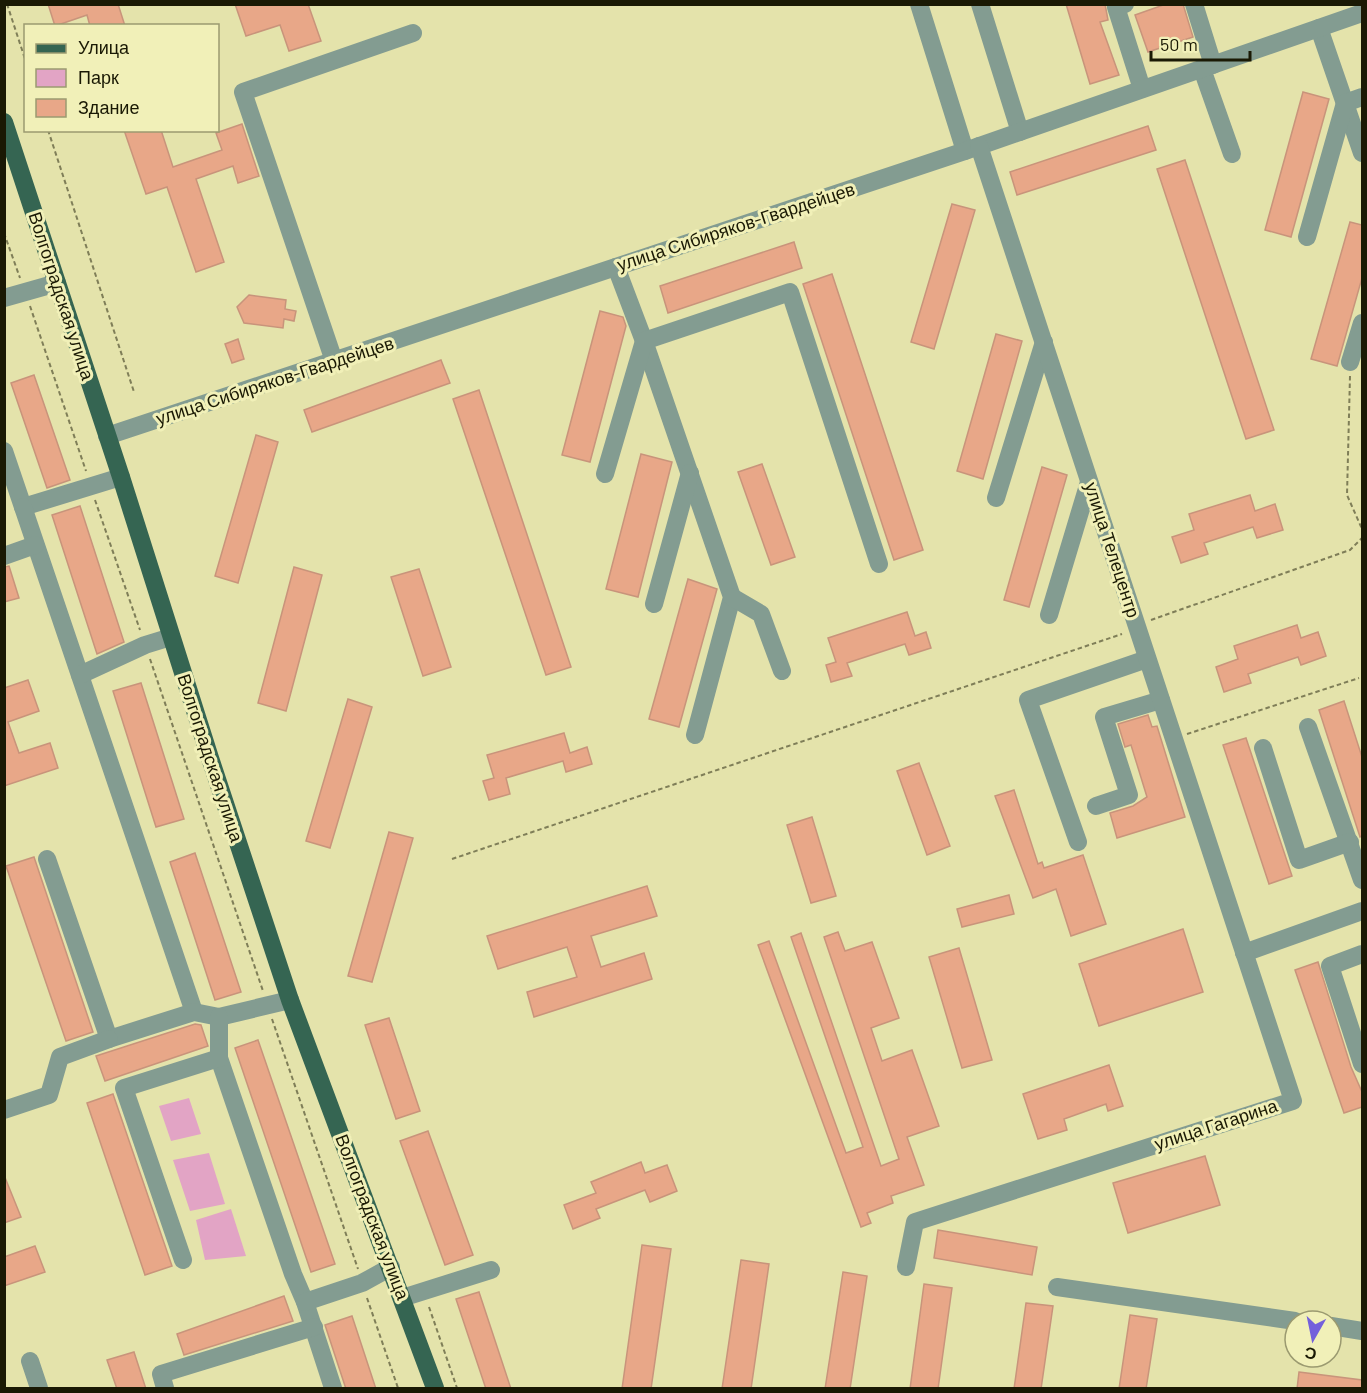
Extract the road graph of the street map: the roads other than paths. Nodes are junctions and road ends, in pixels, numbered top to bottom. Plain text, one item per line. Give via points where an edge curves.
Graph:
1 (920, 4) edge
2 (980, 4) edge
3 (1125, 4) edge
4 (1194, 4) edge
5 (1362, 13) edge
6 (1319, 28) junction
7 (413, 33) dead end
8 (1207, 67) junction
9 (1142, 89) junction
10 (1354, 100) edge
11 (4, 122) edge
12 (1020, 132) junction
13 (972, 148) junction
14 (1362, 153) edge
15 (1232, 154) dead end
16 (1307, 237) dead end
17 (616, 267) junction
18 (57, 282) junction
19 (4, 298) edge
20 (1362, 323) edge
21 (644, 340) junction
22 (1044, 342) junction
23 (334, 361) junction
24 (1350, 362) road end
25 (107, 436) junction
26 (4, 451) edge
27 (690, 472) junction
28 (605, 474) dead end
29 (121, 477) junction
30 (1089, 482) junction
31 (996, 498) dead end
32 (23, 507) junction
33 (35, 545) junction
34 (4, 556) edge
35 (879, 564) dead end
36 (732, 597) junction
37 (654, 604) dead end
38 (1049, 615) dead end
39 (171, 637) junction
40 (1147, 659) junction
41 (782, 671) dead end
42 (80, 675) junction
43 (1161, 700) junction
44 (1308, 727) dead end
45 (695, 735) dead end
46 (1263, 748) dead end
47 (1096, 807) dead end
48 (1078, 842) dead end
49 (1350, 842) junction
50 (47, 860) dead end
51 (1362, 880) edge
52 (1362, 911) edge
53 (1244, 953) junction
54 (1362, 954) edge
55 (291, 1000) junction
56 (194, 1012) junction
57 (219, 1017) junction
58 (109, 1039) junction
59 (219, 1058) junction
60 (1362, 1064) edge
61 (4, 1110) edge
62 (183, 1260) dead end
63 (391, 1267) junction
64 (906, 1267) dead end
65 (491, 1270) dead end
66 (1057, 1287) dead end
67 (402, 1298) junction
68 (305, 1302) junction
69 (1283, 1319) edge
70 (314, 1327) junction
71 (1343, 1328) edge
72 (1362, 1331) edge
73 (30, 1360) dead end
74 (39, 1389) edge
75 (165, 1389) edge
76 (333, 1389) edge
77 (435, 1389) edge

1 - 13 street, улица Телецентр
2 - 12 street
3 - 9 street via 1116,7
4 - 8 street
5 - 6 street, улица Сибиряков-Гвардейцев
6 - 8 street, улица Сибиряков-Гвардейцев
6 - 10 street
7 - 23 street via 243,92
8 - 9 street, улица Сибиряков-Гвардейцев
8 - 15 street
9 - 12 street, улица Сибиряков-Гвардейцев
10 - 14 street
10 - 16 street
11 - 18 main road, Волгоградская улица
12 - 13 street, улица Сибиряков-Гвардейцев
13 - 17 street, улица Сибиряков-Гвардейцев
13 - 22 street, улица Телецентр
17 - 21 street
17 - 23 street, улица Сибиряков-Гвардейцев
18 - 19 street
18 - 25 main road, Волгоградская улица
20 - 24 street
21 - 27 street
21 - 28 street
21 - 35 street via 790,292
22 - 30 street, улица Телецентр
22 - 31 street
23 - 25 street, улица Сибиряков-Гвардейцев
25 - 29 main road, Волгоградская улица
26 - 32 street
27 - 36 street
27 - 37 street
29 - 32 street
29 - 39 main road, Волгоградская улица
30 - 38 street
30 - 40 street, улица Телецентр
32 - 33 street
33 - 34 street
33 - 42 street
36 - 41 street via 761,614
36 - 45 street
39 - 42 street
39 - 55 main road, Волгоградская улица
40 - 43 street, улица Телецентр
40 - 48 street via 1028,700
42 - 56 street
43 - 47 street via 1104,717 1129,795
43 - 53 street, улица Телецентр
44 - 49 street
46 - 49 street via 1299,860
49 - 51 street
50 - 58 street
52 - 53 street
53 - 64 street, улица Гагарина via 1293,1101 915,1222
54 - 60 street via 1330,966
55 - 57 street
55 - 63 main road, Волгоградская улица
56 - 57 street
56 - 58 street
57 - 59 street
58 - 61 street via 60,1057 50,1095
59 - 62 street via 124,1088
59 - 68 street
63 - 67 main road, Волгоградская улица
63 - 68 street via 362,1283
65 - 67 street
66 - 69 street
67 - 77 main road, Волгоградская улица
68 - 70 street
70 - 75 street via 161,1374
70 - 76 street
71 - 72 street
73 - 74 street

